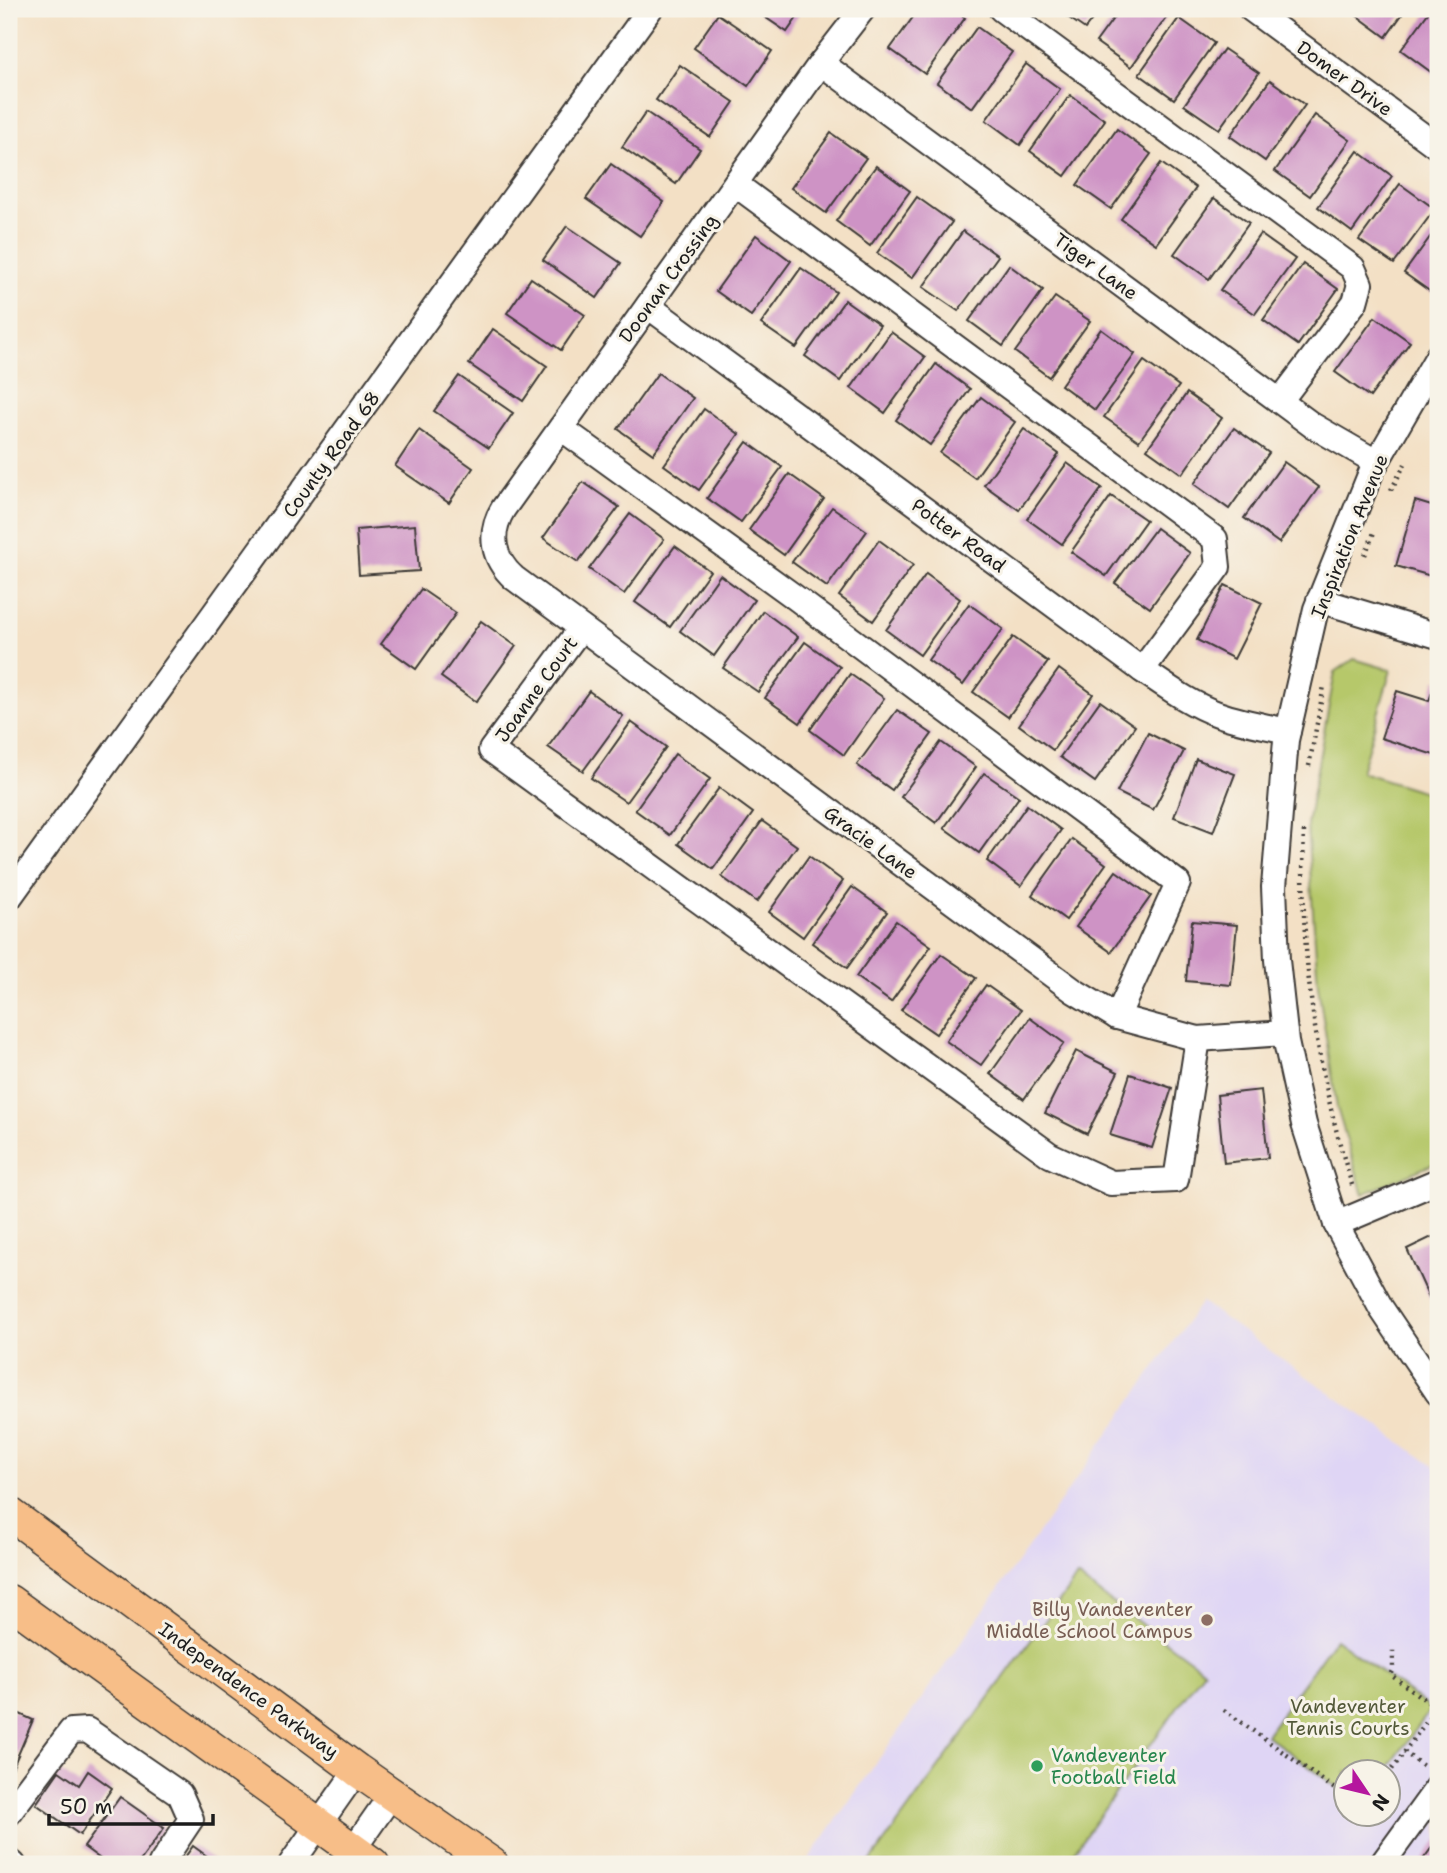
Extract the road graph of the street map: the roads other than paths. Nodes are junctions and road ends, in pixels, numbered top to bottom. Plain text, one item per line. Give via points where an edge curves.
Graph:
1 (650, 9) edge
2 (863, 9) edge
3 (1001, 9) edge
4 (1251, 9) edge
5 (821, 63) junction
6 (1438, 147) edge
7 (735, 184) junction
8 (648, 306) junction
9 (1438, 356) edge
10 (1280, 401) junction
11 (561, 428) junction
12 (1376, 462) junction
13 (496, 555) joint
14 (1319, 600) junction
15 (581, 628) junction
16 (1438, 636) edge
17 (1142, 670) junction
18 (1287, 731) junction
19 (9, 898) edge
20 (1117, 1017) junction
21 (1285, 1034) junction
22 (1198, 1039) junction
23 (1438, 1181) edge
24 (1336, 1224) junction
25 (1438, 1393) edge
26 (9, 1513) edge
27 (9, 1601) edge
28 (357, 1769) junction
29 (1434, 1779) edge
30 (392, 1794) junction
31 (9, 1813) edge
32 (318, 1825) junction
33 (356, 1859) edge
34 (161, 1864) edge
35 (290, 1864) edge
36 (492, 1864) edge
37 (1382, 1864) edge

1 - 19 street, County Road 68
2 - 5 street, Doonan Crossing
3 - 10 street via 1353,268 1360,284 1355,302
4 - 6 street, Domer Drive
5 - 7 street, Doonan Crossing
5 - 10 street, Tiger Lane
7 - 8 street, Doonan Crossing
7 - 17 street via 1215,539 1218,567
8 - 11 street, Doonan Crossing
8 - 17 street, Potter Road
9 - 12 street, Inspiration Avenue
10 - 12 street, Tiger Lane
11 - 13 street, Doonan Crossing via 498,517
11 - 20 street via 1178,883
12 - 14 street, Inspiration Avenue
13 - 15 street, Gracie Lane via 514,579
14 - 16 street
14 - 18 street, Inspiration Avenue
15 - 20 street, Gracie Lane via 1074,991
15 - 22 street, Joanne Court via 491,750 1050,1155 1111,1183 1176,1180
17 - 18 street, Potter Road via 1216,713
18 - 21 street, Inspiration Avenue via 1274,887
20 - 22 street, Gracie Lane
21 - 22 street, Gracie Lane
21 - 24 street, Inspiration Avenue via 1304,1124
23 - 24 street
24 - 25 street, Inspiration Avenue via 1381,1308
26 - 28 main road, Independence Parkway
27 - 32 main road
28 - 30 main road, Independence Parkway
28 - 32 street
29 - 37 street
30 - 33 street
30 - 36 main road, Independence Parkway
31 - 34 street via 71,1731 87,1730 180,1794 191,1819
32 - 33 main road
32 - 35 street

